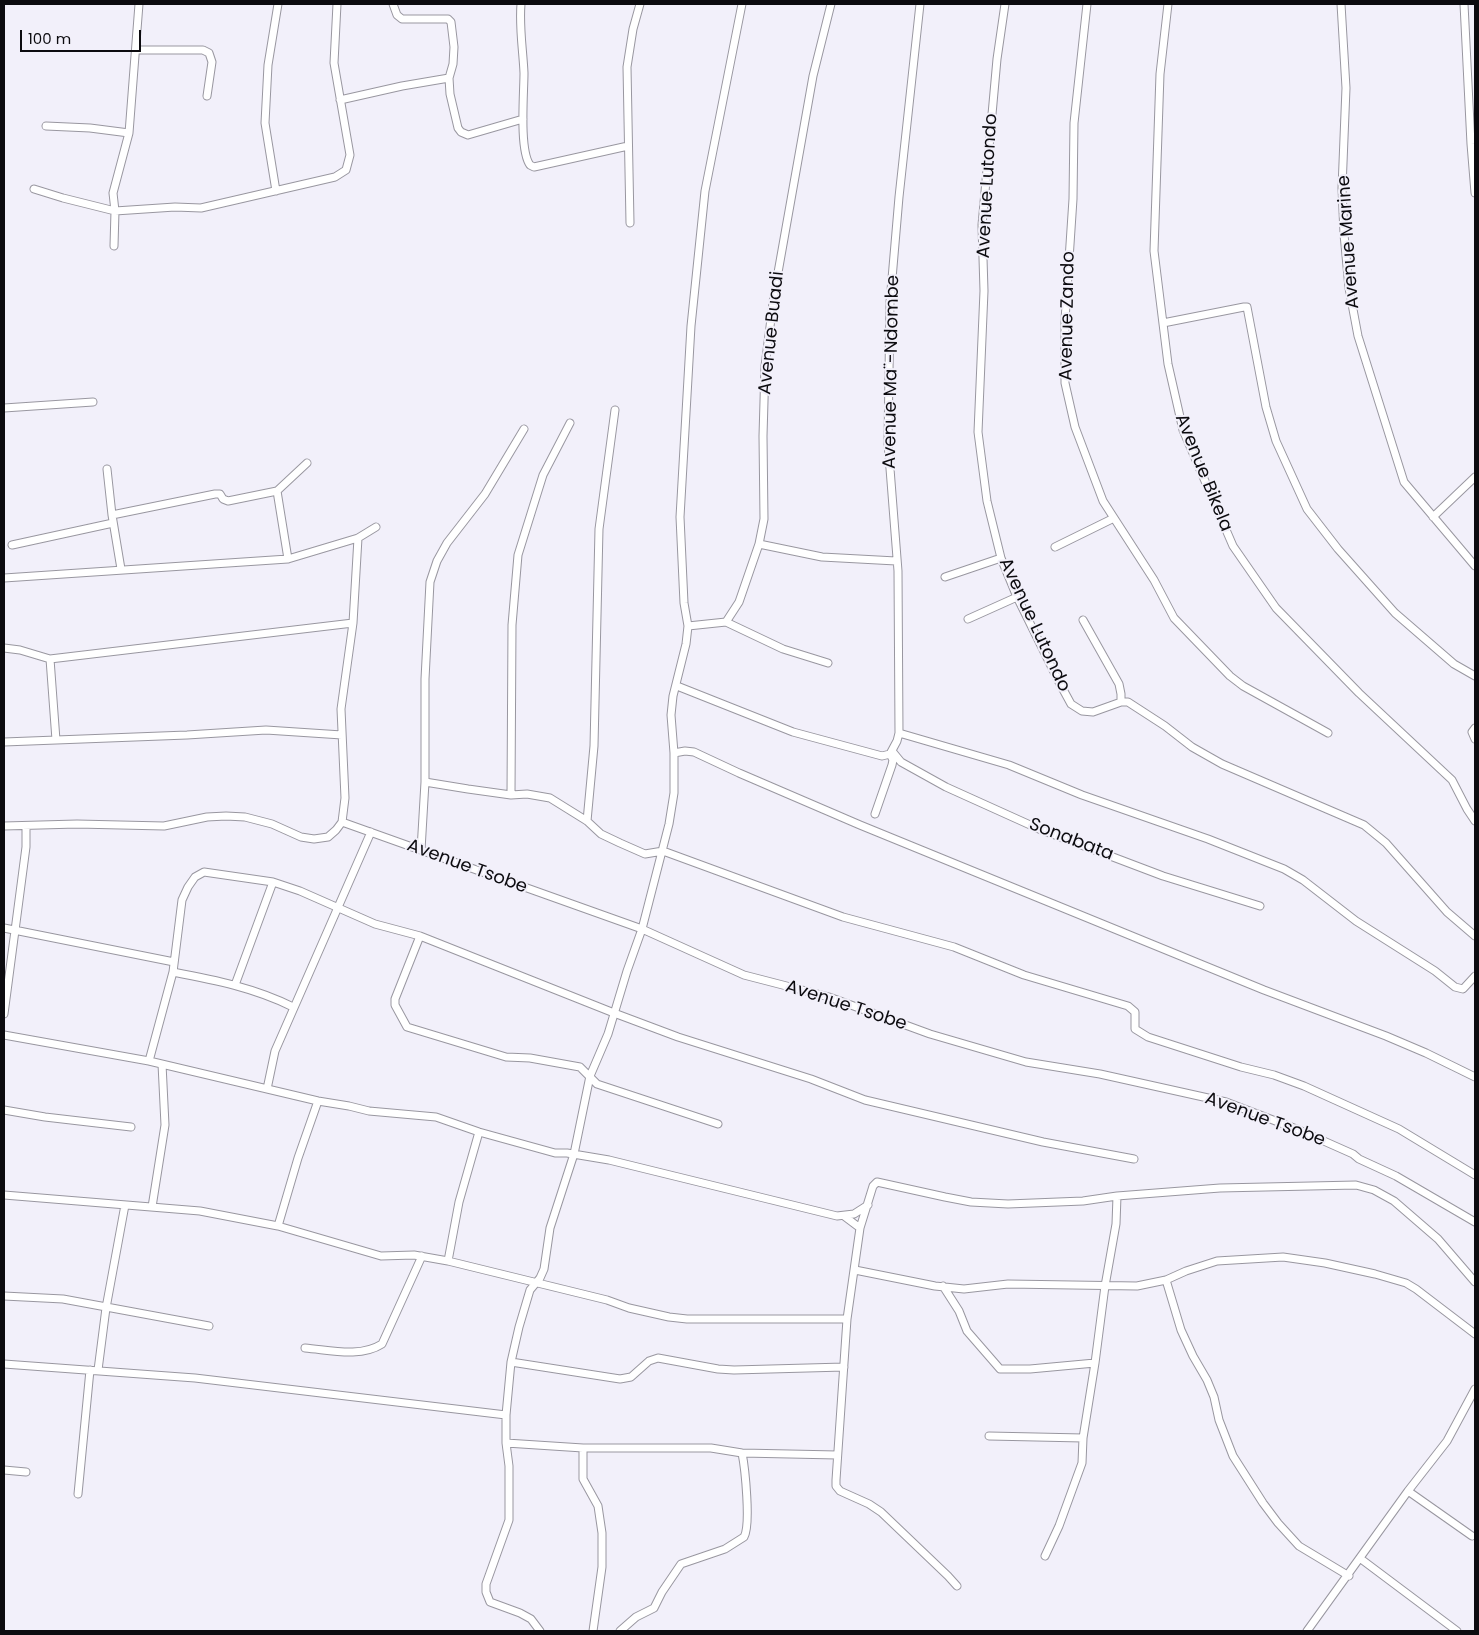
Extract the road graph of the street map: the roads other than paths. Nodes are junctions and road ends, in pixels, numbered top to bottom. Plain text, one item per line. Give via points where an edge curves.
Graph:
1 (139, 4) edge
2 (278, 4) edge
3 (337, 4) edge
4 (393, 4) edge
5 (521, 4) edge
6 (640, 4) edge
7 (742, 4) edge
8 (831, 4) edge
9 (920, 4) edge
10 (1005, 4) edge
11 (1087, 4) edge
12 (1168, 4) edge
13 (1341, 4) edge
14 (1464, 4) edge
15 (136, 50) junction
16 (449, 78) junction
17 (207, 96) dead end
18 (340, 100) junction
19 (523, 119) junction
20 (46, 126) dead end
21 (129, 133) junction
22 (628, 146) junction
23 (34, 188) dead end
24 (276, 191) junction
25 (1475, 193) edge
26 (115, 211) junction
27 (630, 223) dead end
28 (114, 246) dead end
29 (1163, 324) junction
30 (93, 402) dead end
31 (4, 408) edge
32 (615, 410) dead end
33 (570, 423) dead end
34 (524, 429) dead end
35 (308, 463) dead end
36 (107, 470) dead end
37 (1475, 477) edge
38 (277, 491) junction
39 (1433, 517) junction
40 (1114, 518) junction
41 (113, 519) junction
42 (376, 527) dead end
43 (358, 538) junction
44 (12, 544) dead end
45 (760, 544) junction
46 (1055, 547) dead end
47 (1000, 558) junction
48 (288, 559) junction
49 (896, 561) junction
50 (1475, 566) edge
51 (121, 569) junction
52 (945, 577) dead end
53 (4, 578) edge
54 (1017, 597) junction
55 (968, 619) dead end
56 (1083, 620) dead end
57 (726, 622) junction
58 (353, 623) junction
59 (688, 626) junction
60 (4, 648) edge
61 (50, 659) junction
62 (828, 663) dead end
63 (1475, 676) edge
64 (676, 686) junction
65 (1121, 702) junction
66 (1475, 728) edge
67 (1328, 733) dead end
68 (342, 735) junction
69 (898, 737) junction
70 (1475, 739) edge
71 (56, 740) junction
72 (4, 742) edge
73 (891, 752) junction
74 (674, 753) junction
75 (425, 782) junction
76 (511, 794) junction
77 (875, 814) dead end
78 (587, 821) junction
79 (1475, 821) edge
80 (342, 822) junction
81 (4, 826) edge
82 (26, 826) junction
83 (371, 832) junction
84 (421, 850) junction
85 (662, 851) junction
86 (274, 882) junction
87 (1260, 906) dead end
88 (337, 908) junction
89 (4, 928) edge
90 (16, 929) junction
91 (642, 929) junction
92 (420, 936) junction
93 (1475, 936) edge
94 (174, 962) junction
95 (173, 972) junction
96 (1475, 976) edge
97 (235, 985) junction
98 (293, 1007) junction
99 (614, 1013) junction
100 (4, 1014) edge
101 (4, 1035) edge
102 (150, 1061) junction
103 (162, 1064) junction
104 (590, 1076) junction
105 (1475, 1077) edge
106 (267, 1089) junction
107 (318, 1101) junction
108 (4, 1110) edge
109 (718, 1124) dead end
110 (131, 1126) dead end
111 (479, 1132) junction
112 (574, 1154) junction
113 (1134, 1159) dead end
114 (1475, 1175) edge
115 (4, 1195) edge
116 (1116, 1196) junction
117 (125, 1205) junction
118 (868, 1205) junction
119 (152, 1207) junction
120 (844, 1216) junction
121 (1475, 1222) edge
122 (278, 1226) junction
123 (860, 1228) junction
124 (422, 1256) junction
125 (448, 1261) junction
126 (854, 1270) junction
127 (1166, 1280) junction
128 (536, 1282) junction
129 (1475, 1282) edge
130 (943, 1286) junction
131 (1104, 1286) junction
132 (4, 1296) edge
133 (106, 1308) junction
134 (847, 1319) junction
135 (210, 1326) dead end
136 (1475, 1334) edge
137 (304, 1348) dead end
138 (511, 1362) junction
139 (1095, 1363) junction
140 (4, 1364) edge
141 (844, 1367) junction
142 (94, 1370) junction
143 (1475, 1389) edge
144 (506, 1415) junction
145 (990, 1436) dead end
146 (1083, 1438) junction
147 (506, 1443) junction
148 (583, 1448) junction
149 (742, 1453) junction
150 (837, 1455) junction
151 (4, 1470) edge
152 (26, 1472) dead end
153 (1408, 1491) junction
154 (78, 1494) dead end
155 (1472, 1536) dead end
156 (1045, 1556) dead end
157 (1360, 1559) junction
158 (1349, 1576) junction
159 (956, 1586) dead end
160 (540, 1631) edge
161 (593, 1631) edge
162 (620, 1631) edge
163 (1307, 1631) edge
164 (1457, 1631) edge

1 - 15 street
2 - 24 street via 268,65 265,122
3 - 18 street via 334,63
4 - 16 street via 402,19 448,19 451,22 454,47
5 - 19 street
6 - 22 street via 627,67
7 - 59 street via 705,191 690,326 680,517
8 - 45 street, Avenue Buadi via 813,76 774,295 765,366 764,519
9 - 49 street, Avenue Ma¨-Ndombe via 890,302 888,443
10 - 47 street, Avenue Lutondo via 982,225 984,291 978,432 987,501
11 - 40 street, Avenue Zando via 1074,123 1065,383 1081,445 1103,500
12 - 29 street, Avenue Bikela via 1160,74 1154,250
13 - 39 street, Avenue Marine via 1346,88 1342,188 1348,288 1358,336 1400,472 1404,482
14 - 25 street
15 - 17 street via 204,50 209,53 212,62
15 - 21 street
16 - 18 street
16 - 19 street via 458,128 465,134
18 - 24 street via 350,155 346,170 335,177
19 - 22 street via 527,161 534,167
20 - 21 street
21 - 26 street via 114,193
22 - 27 street
23 - 26 street
24 - 26 street via 201,208
26 - 28 street
29 - 63 street via 1247,307 1266,407 1276,441 1307,509 1395,613 1454,664
29 - 79 street, Avenue Bikela via 1168,364 1183,430 1239,557 1276,608 1315,649 1452,780
30 - 31 street
32 - 78 street via 599,529 594,746
33 - 76 street via 543,475 518,555 512,624
34 - 75 street via 485,494 447,543 430,582 425,679
35 - 38 street
36 - 41 street
37 - 39 street
38 - 41 street via 228,501 216,494
38 - 48 street
39 - 50 street, Avenue Marine
40 - 46 street
40 - 67 street, Avenue Zando via 1174,618 1230,676
41 - 44 street
41 - 51 street
42 - 43 street
43 - 48 street
43 - 58 street
45 - 49 street via 822,558
45 - 57 street, Avenue Buadi via 739,602
47 - 52 street
47 - 54 street, Avenue Lutondo
48 - 51 street
49 - 69 street, Avenue Ma¨-Ndombe via 900,666
51 - 53 street
54 - 55 street
54 - 65 street, Avenue Lutondo via 1071,704 1082,711 1092,712
56 - 65 street via 1119,684
57 - 59 street
57 - 62 street via 783,649
58 - 61 street
58 - 68 street via 341,708
59 - 64 street
60 - 61 street
61 - 71 street
64 - 73 street via 794,732 882,756
64 - 74 street via 671,715
65 - 93 street via 1135,705 1192,747 1222,764 1364,825 1386,843 1447,912
66 - 70 street via 1472,732
68 - 71 street via 266,730
68 - 80 street via 345,798
69 - 73 street
69 - 96 street via 1009,765 1284,869 1455,987 1462,990
71 - 72 street
73 - 77 street via 892,765
73 - 87 street, Sonabata via 901,762 946,787 1039,829 1164,876
74 - 85 street via 674,793
74 - 105 street via 694,752 869,829 1426,1053
75 - 76 street
75 - 84 street
76 - 78 street via 550,798
78 - 85 street via 601,834 645,854
80 - 82 street via 328,837 314,840 245,817 207,817 164,826
80 - 83 street, Avenue Tsobe
81 - 82 street
82 - 90 street
83 - 84 street, Avenue Tsobe
83 - 88 street
84 - 91 street, Avenue Tsobe
85 - 91 street
85 - 114 street via 843,917 954,947 1024,975 1128,1006 1135,1012 1135,1028 1148,1037 1304,1086 1399,1129
86 - 88 street
86 - 94 street via 204,872 195,877 182,900
86 - 97 street
88 - 92 street via 375,924
88 - 98 street
89 - 90 street
90 - 94 street
90 - 100 street
91 - 99 street
91 - 121 street, Avenue Tsobe via 744,975 829,997 891,1021 992,1053 1226,1102 1353,1154
92 - 99 street
92 - 104 street via 395,1005 407,1027 506,1057 580,1067
94 - 95 street
95 - 97 street
95 - 102 street
97 - 98 street
98 - 106 street via 275,1051
99 - 104 street
99 - 113 street via 865,1100 1043,1142
101 - 102 street
102 - 103 street
103 - 106 street
103 - 119 street via 165,1125
104 - 109 street via 596,1084
104 - 112 street
106 - 107 street
107 - 111 street via 369,1111 436,1117
107 - 122 street
108 - 110 street
111 - 112 street via 555,1153
111 - 125 street via 459,1202
112 - 120 street
112 - 128 street via 550,1228 544,1269
115 - 117 street
116 - 118 street via 1084,1201 1008,1204 963,1200 877,1182
116 - 129 street via 1220,1188 1356,1185 1394,1201 1438,1239
116 - 131 street via 1116,1224
117 - 119 street
117 - 133 street
118 - 120 street
118 - 123 street
119 - 122 street via 200,1211
120 - 123 street
122 - 124 street via 381,1256
123 - 126 street
124 - 125 street
124 - 137 street via 382,1344 373,1350 347,1352
125 - 128 street
126 - 130 street
126 - 134 street
127 - 131 street via 1137,1286
127 - 136 street via 1217,1261 1283,1257 1325,1263 1406,1283
127 - 158 street via 1181,1330 1207,1380 1233,1456 1263,1503 1299,1546
128 - 134 street via 669,1318
128 - 138 street via 525,1303
130 - 131 street via 964,1289 1008,1284
130 - 139 street via 967,1331 1000,1369 1030,1370
131 - 139 street
132 - 133 street via 63,1300
133 - 135 street
133 - 142 street
134 - 141 street
138 - 141 street via 620,1379 631,1377 653,1358 734,1370
138 - 144 street
139 - 146 street
140 - 142 street
141 - 150 street
142 - 144 street via 195,1378
142 - 154 street
143 - 153 street via 1447,1441
144 - 147 street
145 - 146 street
146 - 156 street via 1084,1453 1077,1479
147 - 148 street
147 - 160 street via 509,1520 486,1592 490,1602 520,1613
148 - 149 street via 711,1448
148 - 161 street via 583,1479 598,1506 602,1533 602,1566
149 - 150 street
149 - 162 street via 747,1528 744,1537 725,1549 681,1564 654,1608
150 - 159 street via 836,1486 840,1491 880,1512
151 - 152 street
153 - 155 street
153 - 157 street
157 - 158 street
157 - 164 street
158 - 163 street

